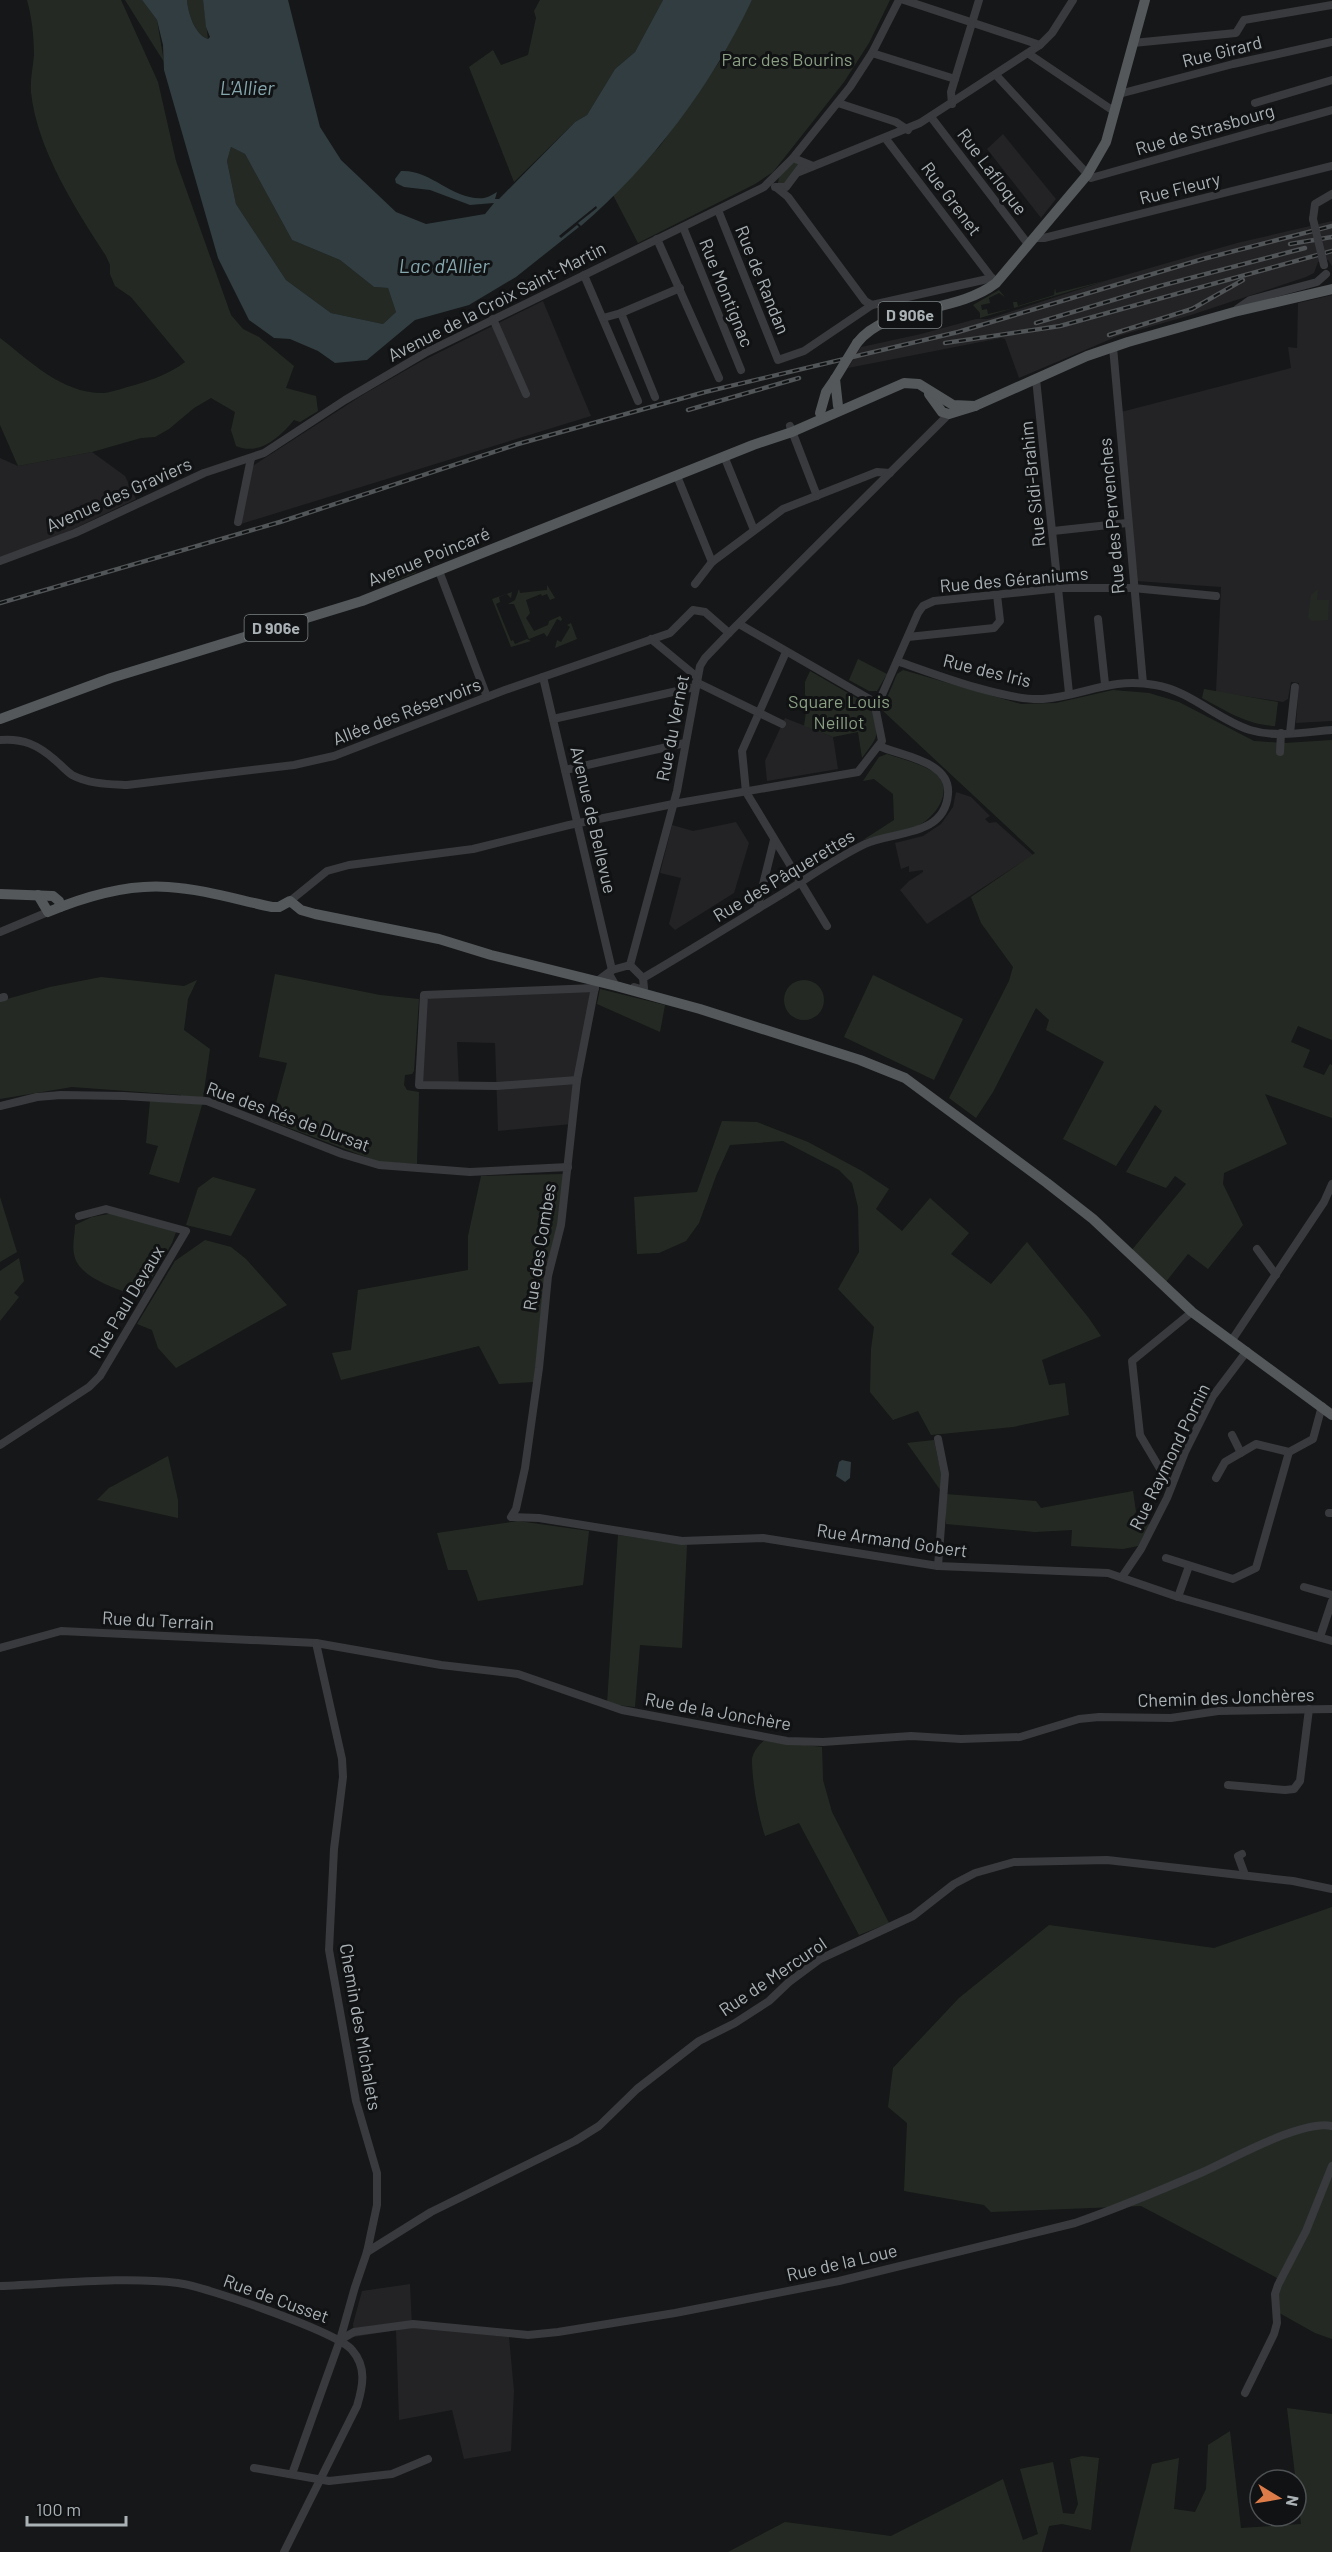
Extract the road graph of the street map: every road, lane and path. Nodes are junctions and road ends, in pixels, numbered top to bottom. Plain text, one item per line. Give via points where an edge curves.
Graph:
1 (902, 0) edge
2 (979, 0) edge
3 (1072, 0) edge
4 (1145, 0) edge
5 (1332, 5) edge
6 (972, 21) junction
7 (1332, 42) edge
8 (1133, 43) junction
9 (1040, 45) junction
10 (872, 53) junction
11 (1029, 54) junction
12 (996, 75) junction
13 (955, 79) junction
14 (1332, 80) edge
15 (1119, 94) junction
16 (838, 103) junction
17 (1255, 103) dead end
18 (952, 104) junction
19 (1332, 110) edge
20 (1115, 112) junction
21 (931, 117) junction
22 (908, 130) junction
23 (886, 139) junction
24 (792, 158) junction
25 (801, 162) junction
26 (813, 166) junction
27 (1332, 166) edge
28 (799, 172) junction
29 (1087, 175) junction
30 (776, 185) junction
31 (1332, 194) edge
32 (718, 210) junction
33 (683, 227) junction
34 (657, 239) junction
35 (1031, 241) junction
36 (584, 275) junction
37 (1329, 276) edge
38 (994, 280) junction
39 (680, 288) junction
40 (1332, 289) edge
41 (872, 305) junction
42 (1234, 312) junction
43 (621, 313) junction
44 (603, 318) junction
45 (494, 319) junction
46 (1113, 347) junction
47 (741, 370) dead end
48 (719, 378) dead end
49 (835, 379) junction
50 (1036, 379) junction
51 (880, 393) junction
52 (526, 394) dead end
53 (655, 397) dead end
54 (638, 401) dead end
55 (838, 406) junction
56 (947, 409) junction
57 (823, 416) junction
58 (791, 429) junction
59 (724, 456) junction
60 (251, 458) junction
61 (890, 474) junction
62 (677, 476) junction
63 (817, 496) junction
64 (238, 522) dead end
65 (1127, 523) junction
66 (754, 530) junction
67 (1053, 531) junction
68 (0, 561) edge
69 (712, 562) junction
70 (439, 571) junction
71 (695, 584) dead end
72 (1058, 588) junction
73 (1133, 588) junction
74 (997, 595) junction
75 (1216, 596) dead end
76 (1098, 619) dead end
77 (739, 624) junction
78 (729, 633) junction
79 (908, 637) junction
80 (651, 639) junction
81 (786, 652) junction
82 (897, 661) junction
83 (543, 677) junction
84 (696, 682) junction
85 (1143, 683) junction
86 (1105, 684) junction
87 (1295, 687) dead end
88 (1069, 693) junction
89 (487, 697) junction
90 (878, 704) junction
91 (759, 713) junction
92 (0, 719) edge
93 (553, 719) junction
94 (782, 724) dead end
95 (1332, 730) edge
96 (1281, 733) junction
97 (1290, 733) junction
98 (0, 740) edge
99 (685, 743) junction
100 (879, 746) junction
101 (1280, 752) dead end
102 (566, 770) junction
103 (746, 792) junction
104 (673, 804) junction
105 (578, 823) junction
106 (774, 840) junction
107 (800, 882) junction
108 (0, 894) edge
109 (38, 895) junction
110 (290, 901) junction
111 (60, 907) junction
112 (757, 909) junction
113 (48, 912) junction
114 (827, 926) dead end
115 (0, 932) edge
116 (630, 965) junction
117 (606, 979) junction
118 (644, 983) junction
119 (700, 1009) junction
120 (577, 1080) junction
121 (0, 1106) edge
122 (567, 1167) junction
123 (1332, 1184) edge
124 (79, 1216) dead end
125 (1257, 1249) dead end
126 (1276, 1275) junction
127 (1192, 1312) junction
128 (1232, 1340) junction
129 (1247, 1351) junction
130 (1322, 1406) junction
131 (1332, 1415) edge
132 (1232, 1435) dead end
133 (938, 1439) dead end
134 (0, 1445) edge
135 (1289, 1452) junction
136 (1241, 1453) junction
137 (1216, 1478) dead end
138 (1172, 1484) junction
139 (511, 1517) joint
140 (1166, 1558) dead end
141 (938, 1566) junction
142 (1189, 1566) junction
143 (1122, 1577) junction
144 (1304, 1587) dead end
145 (1332, 1595) edge
146 (1178, 1597) junction
147 (1332, 1600) edge
148 (1320, 1637) junction
149 (1332, 1641) edge
150 (316, 1643) junction
151 (0, 1648) edge
152 (1309, 1709) junction
153 (1332, 1709) edge
154 (1120, 1717) joint
155 (1228, 1785) dead end
156 (1242, 1854) dead end
157 (1245, 1875) junction
158 (1332, 1889) edge
159 (1332, 2126) edge
160 (1332, 2166) edge
161 (367, 2252) junction
162 (0, 2286) edge
163 (340, 2340) junction
164 (1245, 2392) dead end
165 (428, 2459) dead end
166 (254, 2468) dead end
167 (292, 2474) junction
168 (320, 2480) junction
169 (284, 2552) edge

1 - 6 street
1 - 10 street
2 - 6 street
3 - 9 street
4 - 8 main road, D 906e
5 - 8 street via 1244,20 1236,33
6 - 9 street
6 - 13 street
7 - 15 street, Rue Girard
8 - 15 main road, D 906e
9 - 11 street
10 - 13 street
10 - 16 street
11 - 12 street
11 - 20 street
12 - 18 street
12 - 29 street
13 - 18 street
14 - 17 street
15 - 20 main road, D 906e
16 - 22 street via 896,122
16 - 24 street
18 - 21 street
19 - 29 street, Rue de Strasbourg via 1091,178
20 - 29 main road, D 906e via 1106,142
21 - 22 street
21 - 35 street, Rue Lafloque
22 - 23 street
23 - 26 street
23 - 38 street, Rue Grenet
24 - 25 street
24 - 30 street
25 - 26 street
25 - 28 street
26 - 28 street
27 - 35 street, Rue Fleury
28 - 30 street via 786,187
29 - 35 main road, D 906e
30 - 32 street, Avenue de la Croix Saint-Martin
30 - 41 street
31 - 37 street, bridge via 1315,204 1313,219
32 - 33 street, Avenue de la Croix Saint-Martin
32 - 41 street, Rue de Randan via 778,360 804,351
33 - 34 street, Avenue de la Croix Saint-Martin
33 - 47 street, Rue Montignac
34 - 36 street, Avenue de la Croix Saint-Martin
34 - 39 street
35 - 38 main road, D 906e
36 - 44 street
36 - 45 street, Avenue de la Croix Saint-Martin
37 - 42 street via 1250,300
38 - 41 street
38 - 49 main road, D 906e, bridge via 969,299 877,325 856,343
39 - 43 street
39 - 48 street
40 - 42 main road
42 - 46 main road
43 - 44 street
43 - 53 street
44 - 54 street
45 - 52 street
45 - 60 street, Avenue de la Croix Saint-Martin via 389,373
46 - 50 main road
46 - 65 street, Rue des Pervenches
49 - 55 main road
49 - 57 main road, D 906e via 826,392
50 - 56 main road via 975,406
50 - 67 street, Rue Sidi-Brahim
51 - 55 main road
51 - 56 main road via 909,382 924,387
51 - 57 main road
55 - 57 main road
56 - 61 street, Rue du Vernet via 936,428
57 - 58 main road, D 906e
58 - 59 main road, Avenue Poincaré / D 906e
58 - 63 street
59 - 62 main road, Avenue Poincaré / D 906e
59 - 66 street
60 - 64 street
60 - 68 street, Avenue des Graviers via 204,473 75,533
61 - 63 street via 877,472
61 - 77 street, Rue du Vernet
62 - 69 street
62 - 70 main road, Avenue Poincaré / D 906e
63 - 66 street via 783,509
65 - 67 street
65 - 73 street, Rue des Pervenches
66 - 69 street
67 - 72 street, Rue Sidi-Brahim
69 - 71 street
70 - 89 street
70 - 92 main road, Avenue Poincaré / D 906e via 343,608 111,678
72 - 73 street, Rue des Géraniums
72 - 74 street, Rue des Géraniums
72 - 88 street, Rue Sidi-Brahim
73 - 75 street, Rue des Géraniums
73 - 85 street, Rue des Pervenches
74 - 79 street, Rue des Géraniums via 929,603 918,613
74 - 79 street via 1000,621 994,628
76 - 86 street
77 - 78 street, Rue du Vernet
77 - 81 street
78 - 80 street, Allée des Réservoirs via 698,609 670,633
78 - 84 street, Rue du Vernet via 705,658
79 - 82 street, Rue des Géraniums
80 - 83 street, Allée des Réservoirs
80 - 84 street
81 - 90 street
81 - 91 street
82 - 88 street, Rue des Iris via 965,684 1026,698 1044,699
82 - 90 street, Rue des Géraniums
83 - 89 street, Allée des Réservoirs
83 - 93 street, Avenue de Bellevue
84 - 91 street
84 - 93 street
84 - 99 street, Rue du Vernet
85 - 86 street, Rue des Iris
85 - 96 street, Rue des Iris via 1178,692 1248,729
86 - 88 street, Rue des Iris
87 - 97 street
89 - 98 street, Allée des Réservoirs via 334,756 294,765 127,785 89,782 71,775 40,747 14,739
90 - 100 street via 882,737
91 - 94 street
91 - 103 street via 742,751
93 - 102 street, Avenue de Bellevue
95 - 97 street, Rue des Iris
96 - 97 street, Rue des Iris
96 - 101 street
99 - 102 street
99 - 104 street, Rue du Vernet
100 - 103 street via 858,772
100 - 107 street, Rue des Pâquerettes via 940,772 948,787 946,803 938,817 926,827 864,844
102 - 105 street, Avenue de Bellevue
103 - 104 street
103 - 106 street
104 - 105 street, Rue du Vernet
104 - 116 street
105 - 110 street, Rue du Vernet via 474,849 336,868 316,878
105 - 117 street, Avenue de Bellevue
106 - 107 street
106 - 112 street
107 - 112 street, Rue des Pâquerettes
107 - 114 street
108 - 109 main road
109 - 111 main road via 52,896
109 - 113 main road
110 - 111 main road via 272,907 156,887 86,898
110 - 117 main road via 315,914 402,930
111 - 113 main road
112 - 118 street, Rue des Pâquerettes
113 - 115 street
116 - 117 street
116 - 118 street
117 - 118 main road
117 - 119 main road
117 - 120 street, Rue des Combes
117 - 120 street via 424,995 415,1085 497,1086
118 - 119 main road
119 - 127 main road via 905,1078 1093,1219
120 - 122 street, Rue des Combes
121 - 122 street, Rue des Rés de Dursat via 61,1095 207,1101 379,1165 470,1172
122 - 139 street, Rue des Combes via 561,1225 548,1276 525,1468
123 - 126 street
124 - 134 street, Rue Paul Devaux via 106,1209 186,1231 100,1376
125 - 126 street
126 - 128 street
127 - 128 main road
127 - 138 street via 1132,1361 1140,1435
128 - 129 main road
129 - 130 main road
129 - 138 street, Rue Raymond Pornin via 1213,1395
130 - 131 main road
130 - 135 street via 1313,1439
132 - 136 street
133 - 141 street via 945,1474
135 - 136 street via 1256,1444
135 - 142 street via 1256,1568 1233,1579
136 - 137 street via 1225,1462
138 - 143 street, Rue Raymond Pornin via 1141,1548
139 - 141 street, Rue Armand Gobert via 682,1541 763,1538
140 - 142 street
141 - 143 street, Rue Armand Gobert via 1108,1573
142 - 146 street
143 - 146 street, Rue Armand Gobert
144 - 145 street
146 - 148 street, Rue Armand Gobert
147 - 148 street
148 - 149 street, Rue Armand Gobert
150 - 151 street, Rue du Terrain via 61,1631
150 - 154 street, Rue de la Jonchère via 518,1674 604,1706 787,1741 1020,1737 1079,1719
150 - 161 street, Chemin des Michalets via 343,1777 334,1850 329,1950 349,2069 377,2173 378,2189
152 - 153 street, Chemin des Jonchères
152 - 154 street, Chemin des Jonchères via 1171,1718
152 - 155 street via 1300,1782 1294,1789
156 - 157 street via 1237,1860
157 - 158 street, Rue de Mercurol
157 - 161 street, Rue de Mercurol via 1107,1860 1014,1862 975,1874 954,1884 913,1916 820,1959 769,2001 699,2041 637,2089 599,2126 575,2141 431,2212
159 - 163 street, Rue de la Loue via 1324,2124 1289,2134 1112,2211 1075,2223 839,2281 558,2332 528,2335 413,2324 354,2332
160 - 164 street via 1306,2231 1278,2285 1274,2334
161 - 163 street, Chemin des Michalets
162 - 163 street, Rue de Cusset via 180,2283
163 - 167 street, Chemin des Michalets
163 - 168 street, Rue de Cusset via 360,2362 362,2390
165 - 168 street via 392,2474
166 - 167 street
167 - 168 street
168 - 169 street, Rue de Cusset

